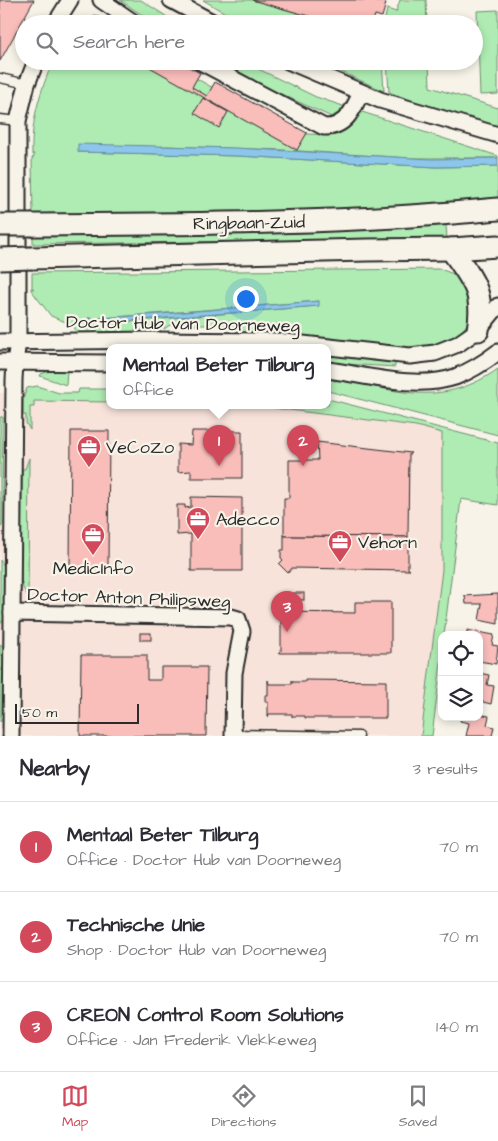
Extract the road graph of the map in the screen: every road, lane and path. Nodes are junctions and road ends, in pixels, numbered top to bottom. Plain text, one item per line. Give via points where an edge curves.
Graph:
1 (70, 0) edge
2 (101, 0) edge
3 (171, 0) edge
4 (61, 15) edge
5 (123, 15) edge
6 (199, 15) edge
7 (32, 70) edge
8 (217, 70) edge
9 (309, 70) edge
10 (0, 78) edge
11 (27, 84) junction
12 (361, 92) junction
13 (0, 119) edge
14 (18, 121) junction
15 (498, 135) edge
16 (498, 209) edge
17 (0, 225) edge
18 (498, 246) edge
19 (451, 249) junction
20 (0, 259) edge
21 (498, 306) edge
22 (478, 330) junction
23 (0, 342) edge
24 (18, 342) junction
25 (303, 344) edge
26 (331, 347) edge
27 (498, 352) edge
28 (7, 362) edge
29 (106, 363) edge
30 (331, 370) edge
31 (12, 613) junction
32 (233, 735) edge
33 (11, 736) edge
34 (359, 736) edge

1 - 4 street
2 - 5 street
3 - 6 street
7 - 11 street
8 - 12 street via 324,127 334,128 348,117
9 - 12 street
10 - 11 lane
11 - 14 street
12 - 15 street via 409,110
13 - 14 lane
14 - 24 street
16 - 17 main road, Ringbaan-Zuid, bridge via 432,216 282,223
18 - 19 main road, Ringbaan-Zuid
19 - 20 main road, Ringbaan-Zuid, bridge
19 - 22 main road via 478,291
21 - 22 street, Doctor Hub van Doorneweg
22 - 26 street, Doctor Hub van Doorneweg via 447,350 410,356
23 - 24 street, Doctor Hub van Doorneweg
24 - 25 street, Doctor Hub van Doorneweg via 153,340
24 - 28 street
27 - 30 street via 470,370 435,381 419,382
28 - 29 street
28 - 31 street
31 - 32 street, Doctor Anton Philipsweg via 238,619 242,625 234,673
31 - 33 street
32 - 34 lane

